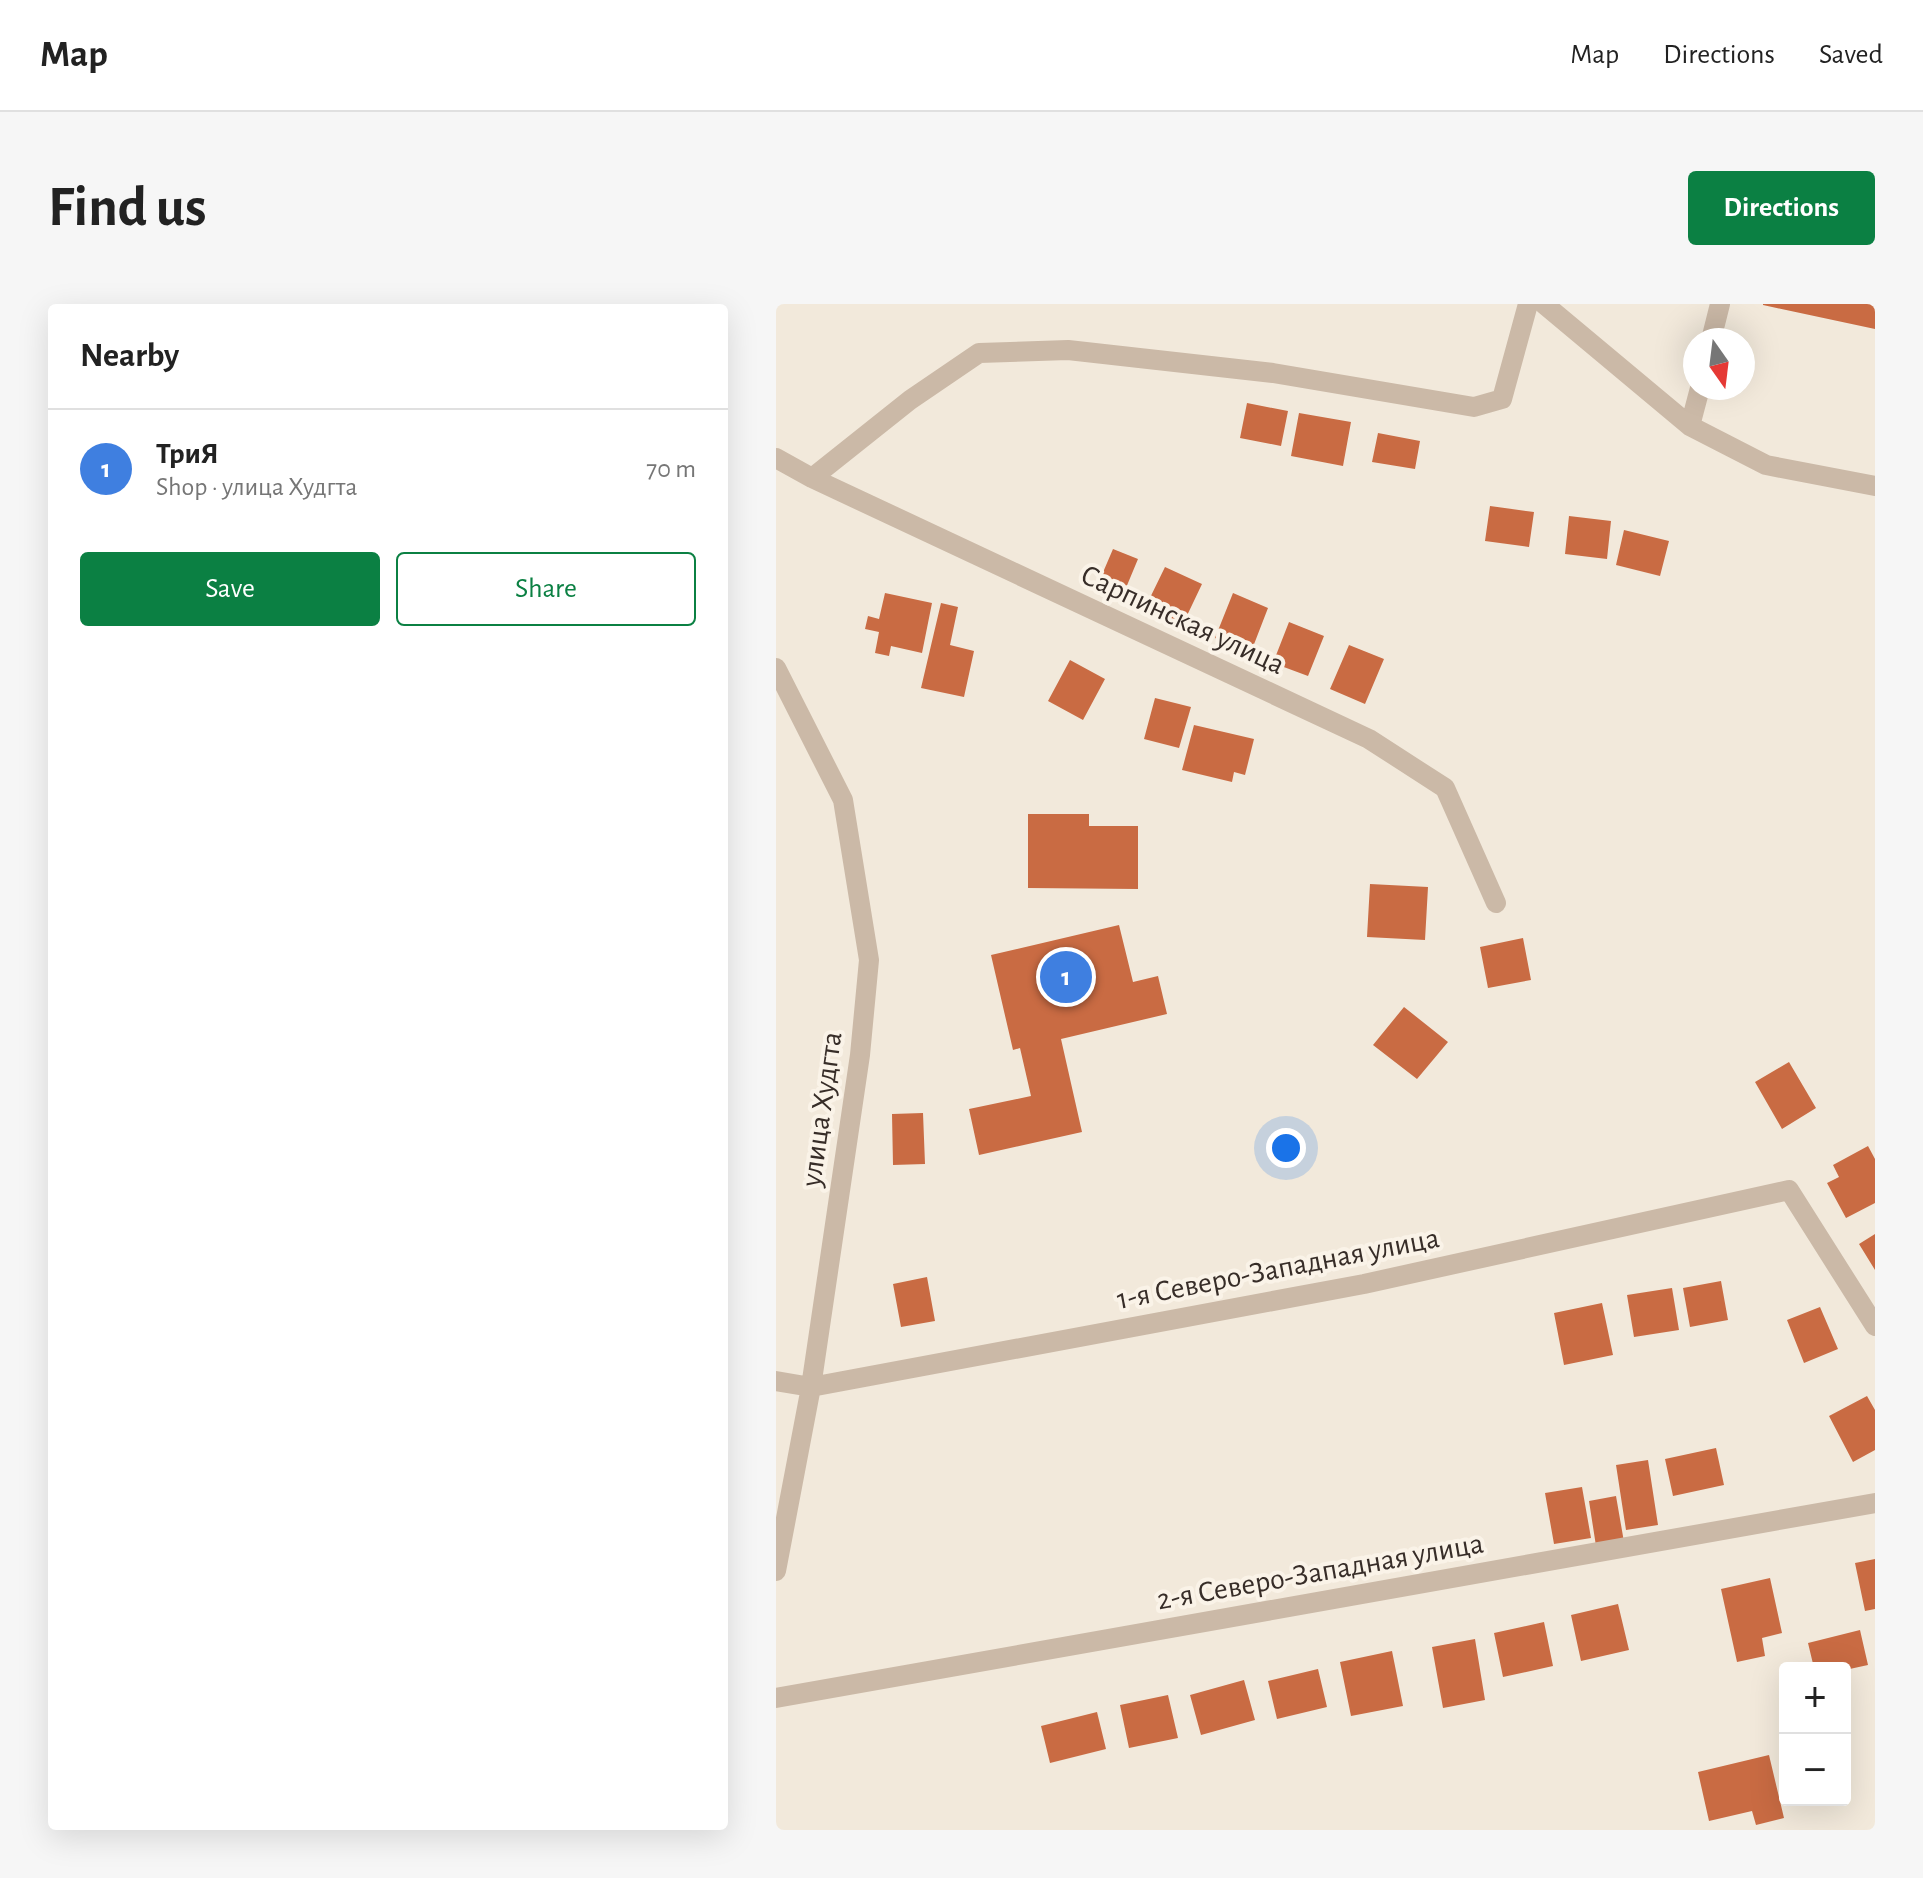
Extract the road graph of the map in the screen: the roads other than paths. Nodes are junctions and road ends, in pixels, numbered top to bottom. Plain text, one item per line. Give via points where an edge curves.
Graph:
1 (1528, 304) edge
2 (1544, 304) edge
3 (1720, 304) edge
4 (1714, 328) edge
5 (1697, 400) edge
6 (1690, 426) junction
7 (776, 458) edge
8 (812, 478) junction
9 (1875, 486) edge
10 (776, 668) edge
11 (1496, 903) dead end
12 (1875, 1326) edge
13 (776, 1381) edge
14 (811, 1387) junction
15 (1875, 1503) edge
16 (776, 1571) edge
17 (776, 1698) edge

1 - 8 street via 1502,399 1474,407 1273,373 1068,350 979,353
2 - 6 street
3 - 4 street
5 - 6 street
6 - 9 street via 1766,465
7 - 8 street, Сарпинская улица
8 - 11 street, Сарпинская улица via 1369,739 1445,788
10 - 14 street, улица Худгта via 843,800 869,960
12 - 14 street, 1-я Северо-Западная улица via 1789,1190 1364,1284
13 - 14 street, 1-я Северо-Западная улица
14 - 16 street, улица Худгта
15 - 17 street, 2-я Северо-Западная улица

